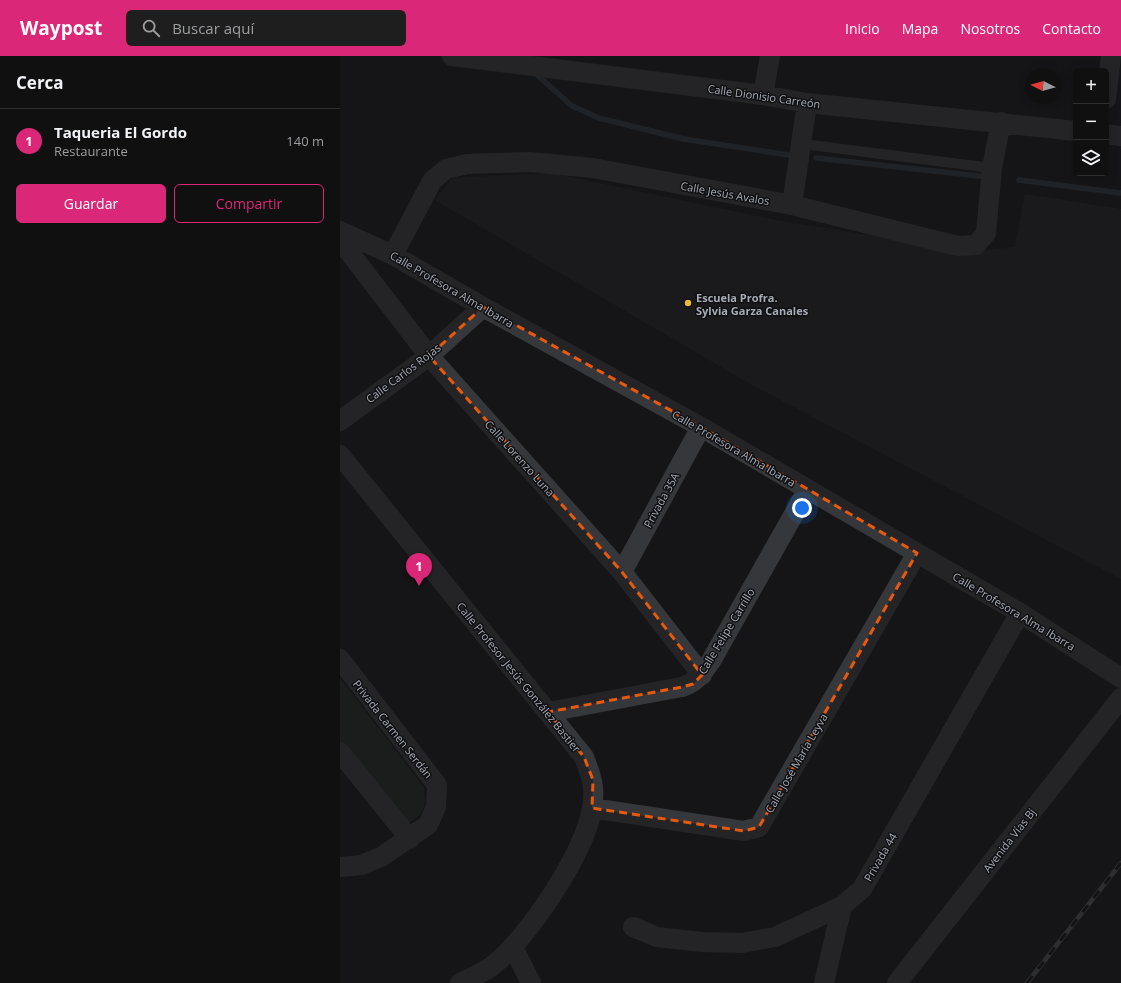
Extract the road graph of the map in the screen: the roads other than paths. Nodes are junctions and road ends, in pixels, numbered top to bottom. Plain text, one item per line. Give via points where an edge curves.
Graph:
1 (452, 56) edge
2 (770, 56) edge
3 (1111, 56) edge
4 (1109, 73) edge
5 (763, 95) junction
6 (807, 103) junction
7 (1001, 122) junction
8 (1073, 131) edge
9 (1109, 134) edge
10 (1121, 136) edge
11 (802, 144) junction
12 (992, 168) junction
13 (792, 205) junction
14 (340, 231) edge
15 (340, 240) edge
16 (393, 255) junction
17 (482, 307) junction
18 (429, 356) junction
19 (340, 421) edge
20 (700, 427) junction
21 (340, 455) edge
22 (808, 491) junction
23 (917, 553) junction
24 (622, 572) junction
25 (1020, 613) junction
26 (340, 660) edge
27 (702, 675) junction
28 (1121, 678) edge
29 (1121, 698) edge
30 (548, 712) junction
31 (340, 752) edge
32 (592, 808) junction
33 (410, 839) junction
34 (340, 867) edge
35 (842, 906) junction
36 (633, 927) dead end
37 (513, 947) junction
38 (460, 983) edge
39 (531, 983) edge
40 (824, 983) edge
41 (897, 983) edge

1 - 5 street, Calle Dionisio Carreón
2 - 5 street
3 - 4 street
5 - 6 street, Calle Dionisio Carreón
6 - 7 street, Calle Dionisio Carreón
6 - 11 street
7 - 8 street, Calle Dionisio Carreón
7 - 12 street, Calle Jesús Avalos
9 - 10 street
11 - 12 lane
11 - 13 street
12 - 13 street, Calle Jesús Avalos via 986,233 976,245 958,246
13 - 16 street, Calle Jesús Avalos via 592,168 529,162 468,164 446,169 432,181
14 - 16 street, Calle Profesora Alma Ibarra
15 - 18 street, Calle Lorenzo Luna
16 - 17 street, Calle Profesora Alma Ibarra
17 - 18 street, Calle Carlos Rojas
17 - 20 street, Calle Profesora Alma Ibarra
18 - 19 street, Calle Carlos Rojas
18 - 24 street, Calle Lorenzo Luna
20 - 22 street, Calle Profesora Alma Ibarra
20 - 24 street, Privada 35A
21 - 30 street, Calle Profesor Jesús González Bastier
22 - 23 street, Calle Profesora Alma Ibarra
22 - 27 street, Calle Felipe Carrillo
23 - 25 street, Calle Profesora Alma Ibarra
23 - 32 street, Calle José María Leyva via 759,827 744,831
24 - 27 street, Calle Lorenzo Luna
25 - 28 street, Calle Profesora Alma Ibarra
25 - 35 street, Privada 44 via 862,889
26 - 33 street, Privada Carmen Serdán via 437,785 436,807 428,824
27 - 30 street, Calle Felipe Carrillo via 693,684 682,687
29 - 41 street, Avenida Vías Bj
30 - 32 street, Calle Profesor Jesús González Bastier via 584,758 593,780
31 - 33 street
32 - 37 street, Calle Profesor Jesús González Bastier via 585,832 571,862 550,897
33 - 34 street, Privada Carmen Serdán via 381,857 361,865
35 - 36 street, Privada 44 via 775,937 742,943 657,937
35 - 40 street
37 - 38 street, Calle Profesor Jesús González Bastier via 492,966
37 - 39 street

